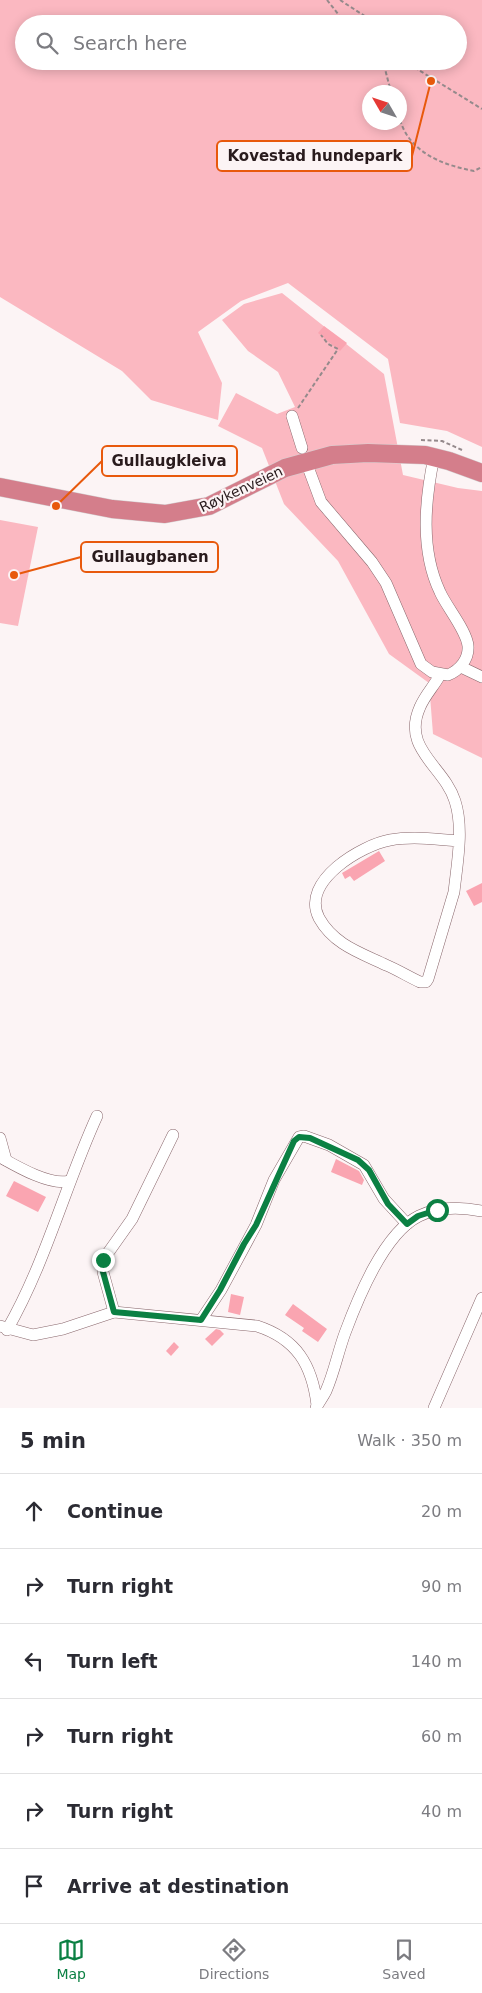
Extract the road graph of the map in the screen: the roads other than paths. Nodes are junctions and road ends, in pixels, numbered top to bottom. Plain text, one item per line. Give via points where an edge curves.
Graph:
1 (292, 416) road end
2 (302, 448) dead end
3 (433, 463) junction
4 (308, 468) dead end
5 (478, 472) edge
6 (0, 487) edge
7 (461, 667) junction
8 (440, 675) junction
9 (482, 677) edge
10 (458, 841) junction
11 (97, 1116) dead end
12 (173, 1135) dead end
13 (0, 1138) edge
14 (3, 1159) edge
15 (68, 1181) junction
16 (482, 1211) edge
17 (407, 1224) junction
18 (482, 1298) edge
19 (114, 1312) junction
20 (201, 1320) junction
21 (4, 1328) edge
22 (317, 1407) edge
23 (434, 1408) edge

1 - 2 street
3 - 5 highway, Røykenveien via 460,472
3 - 6 highway, Røykenveien via 392,455 350,453 314,458 285,468 209,506 174,514 131,512
3 - 7 street via 427,504 427,540 435,581 468,643
4 - 8 street via 321,502 386,583 417,658 427,670
7 - 8 street via 448,675
7 - 9 street
8 - 10 street via 420,706 414,729 420,748 455,799
10 - 10 street via 397,839 363,850 326,877 316,906 319,917 350,949 426,982 452,900
11 - 15 street
12 - 19 street via 132,1219 105,1256 102,1268
13 - 14 street
14 - 15 street via 39,1177
15 - 21 street via 51,1234
16 - 17 street via 460,1207 437,1210 418,1216
17 - 20 street via 388,1204 364,1165 329,1145 299,1137 274,1180 256,1225
17 - 22 street via 387,1248 363,1290 326,1391
18 - 23 street
19 - 20 street
19 - 21 street via 33,1335
20 - 22 street via 257,1326 287,1342 299,1353 313,1376

